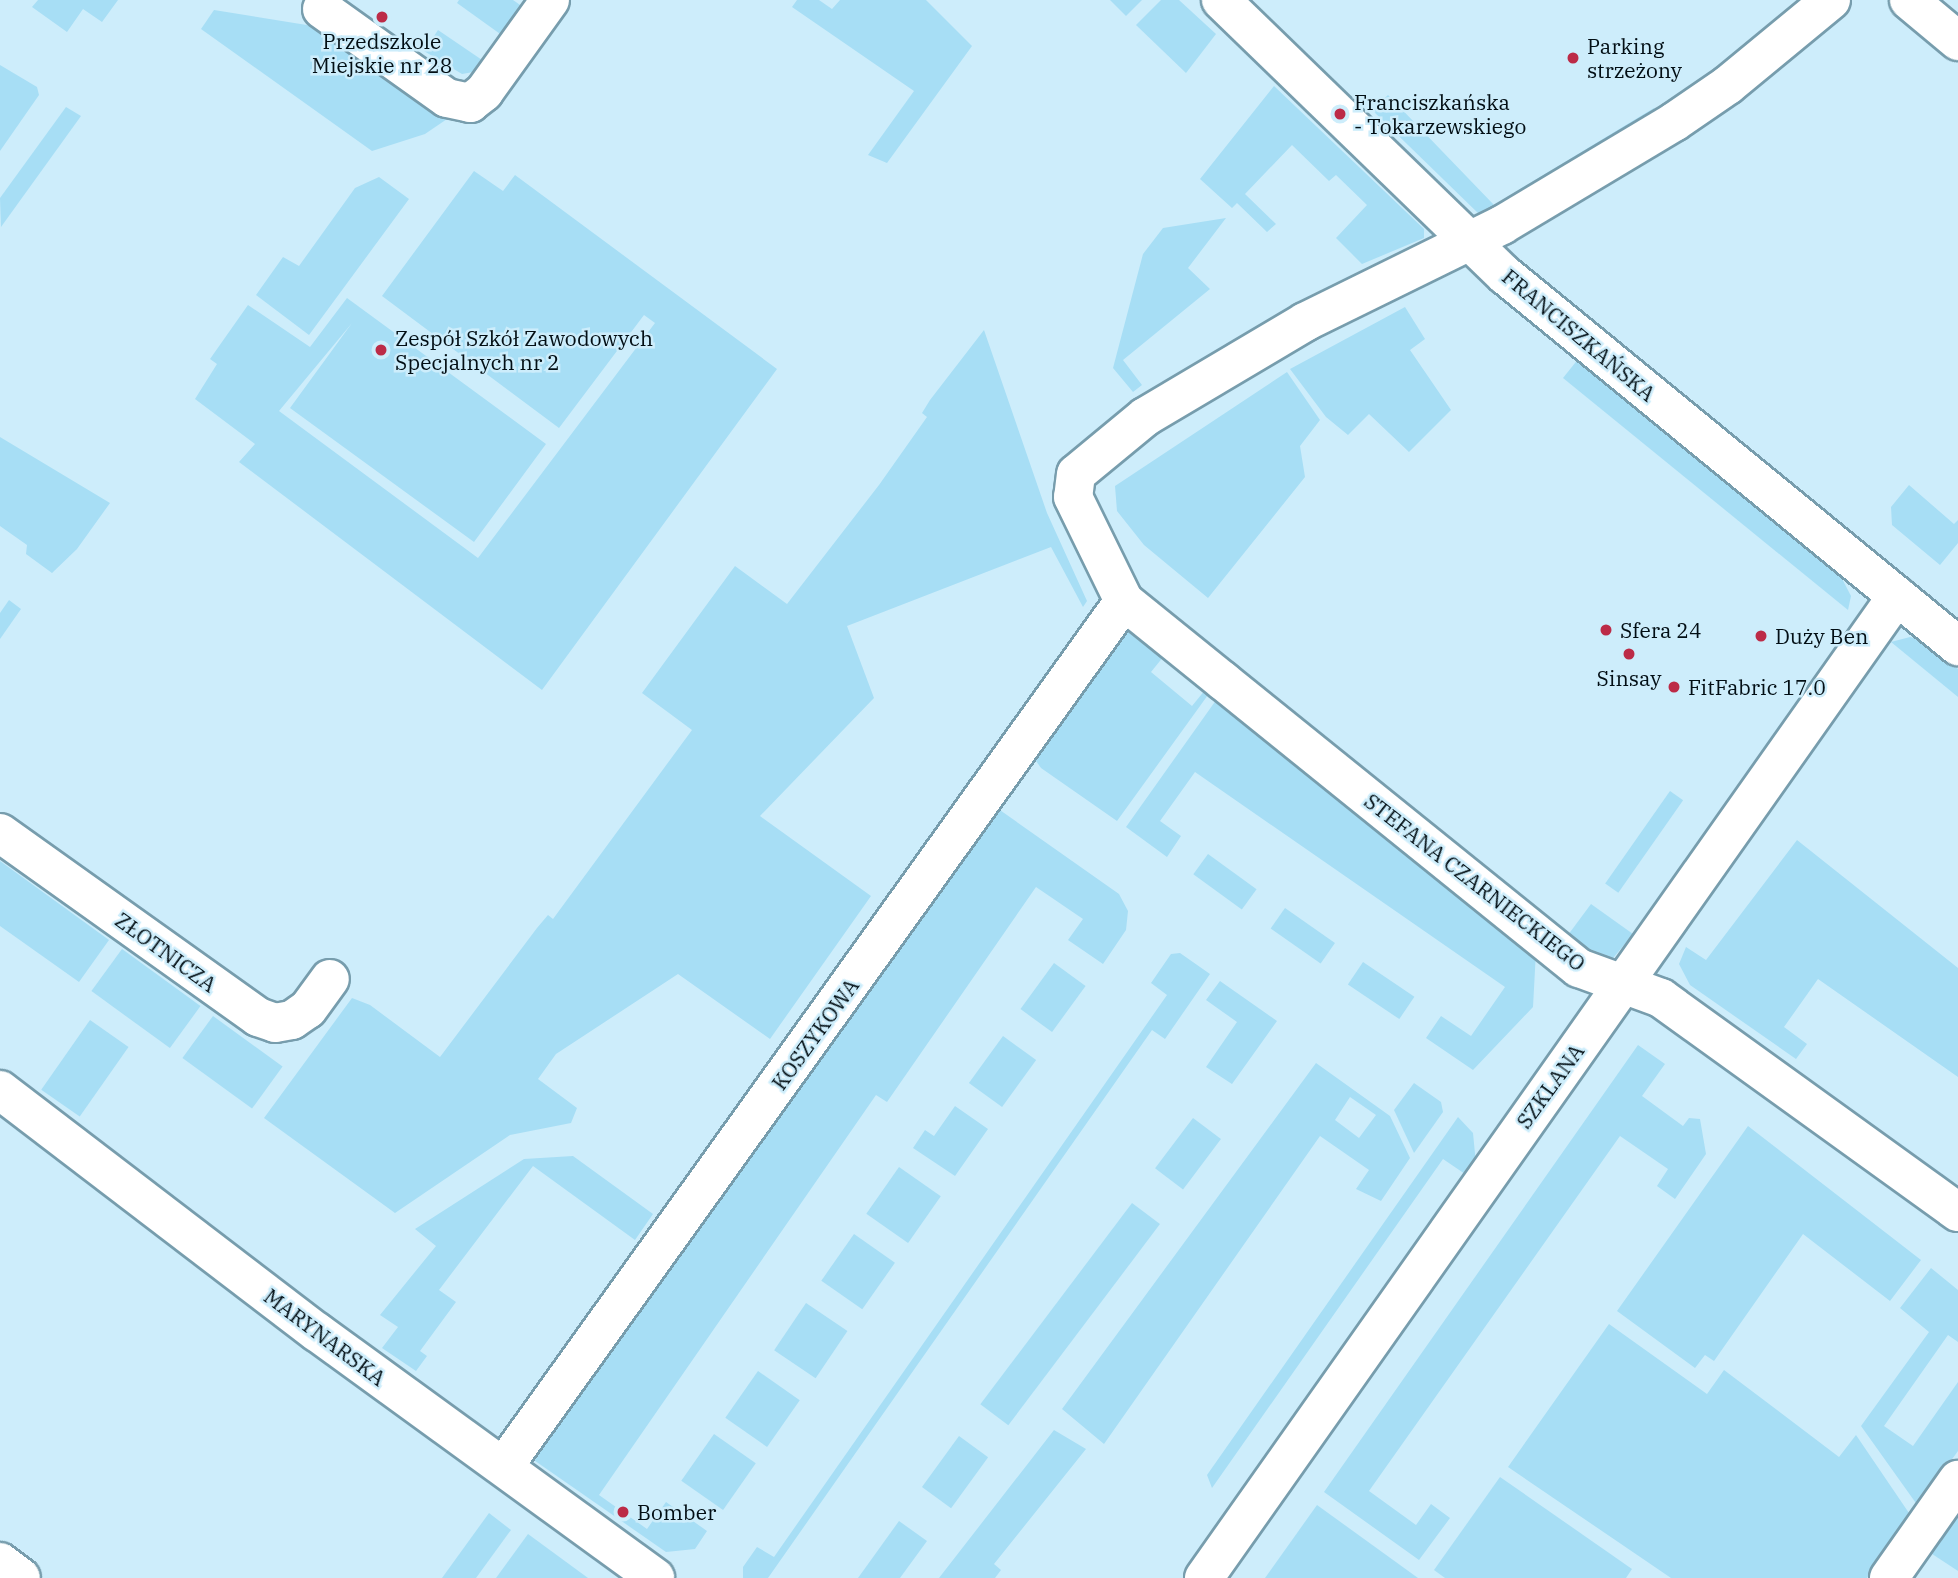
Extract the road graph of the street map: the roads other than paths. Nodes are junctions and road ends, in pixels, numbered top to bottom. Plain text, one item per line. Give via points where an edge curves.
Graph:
1 (550, 0) edge
2 (1221, 0) edge
3 (1831, 0) edge
4 (1909, 0) edge
5 (322, 9) dead end
6 (1958, 41) edge
7 (1471, 241) junction
8 (1897, 596) junction
9 (1124, 601) junction
10 (1958, 646) edge
11 (0, 833) edge
12 (330, 979) dead end
13 (1621, 987) junction
14 (0, 1090) edge
15 (1958, 1212) edge
16 (505, 1466) junction
17 (1958, 1480) edge
18 (0, 1562) edge
19 (22, 1578) edge
20 (654, 1578) edge
21 (1204, 1578) edge
22 (1889, 1578) edge

1 - 5 street via 484,92 470,103 447,98
2 - 7 street, FRANCISZKAŃSKA
3 - 7 street via 1728,85 1674,122
4 - 6 street
7 - 8 street, FRANCISZKAŃSKA via 1505,275
7 - 9 street, STEFANA CZARNIECKIEGO via 1261,347 1126,430 1076,474 1073,498
8 - 10 street, FRANCISZKAŃSKA
8 - 13 street, SZKLANA
9 - 13 street, STEFANA CZARNIECKIEGO via 1579,968
9 - 16 street, KOSZYKOWA
11 - 12 street, ZŁOTNICZA via 258,1017 275,1023 292,1020 308,1009
13 - 15 street, STEFANA CZARNIECKIEGO via 1661,998
13 - 21 street, SZKLANA
14 - 16 street, MARYNARSKA via 317,1332
16 - 20 street, MARYNARSKA
17 - 22 street
18 - 19 street

